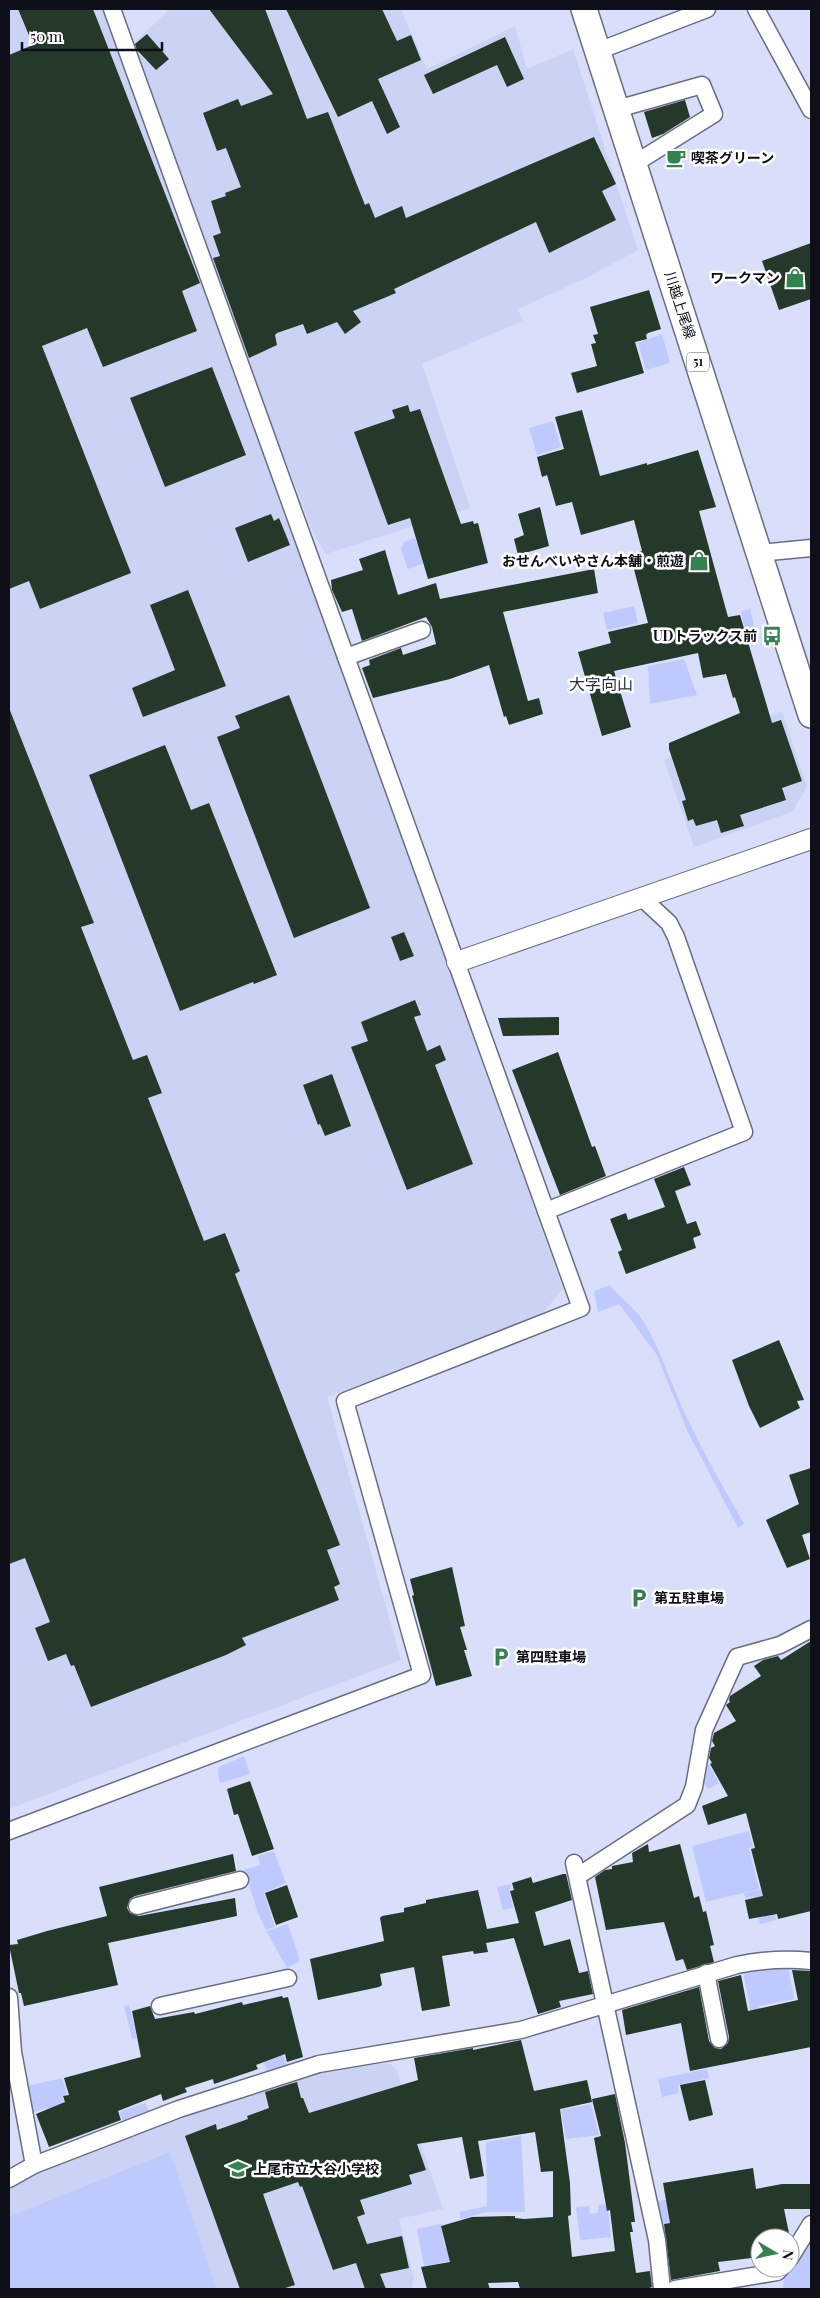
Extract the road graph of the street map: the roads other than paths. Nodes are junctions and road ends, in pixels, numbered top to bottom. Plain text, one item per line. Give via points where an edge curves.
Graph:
1 (112, 9) edge
2 (584, 9) edge
3 (706, 9) edge
4 (756, 9) edge
5 (598, 51) junction
6 (617, 108) junction
7 (811, 110) edge
8 (634, 164) junction
9 (811, 548) edge
10 (759, 553) junction
11 (422, 630) dead end
12 (346, 657) junction
13 (810, 709) edge
14 (811, 839) edge
15 (641, 897) junction
16 (457, 962) junction
17 (546, 1211) junction
18 (811, 1629) edge
19 (9, 1831) edge
20 (240, 1880) dead end
21 (137, 1906) dead end
22 (811, 1960) edge
23 (706, 1974) junction
24 (288, 1978) dead end
25 (9, 1997) edge
26 (160, 2006) dead end
27 (606, 2006) junction
28 (719, 2039) dead end
29 (34, 2165) junction
30 (9, 2179) edge
31 (811, 2224) edge
32 (800, 2242) edge
33 (750, 2277) edge
34 (662, 2289) edge
35 (675, 2289) edge

1 - 12 street
2 - 5 main road, 川越上尾線 / 51
3 - 5 street
4 - 7 street
5 - 6 main road, 川越上尾線 / 51
6 - 8 main road, 川越上尾線 / 51
6 - 8 street via 702,85 714,114
8 - 10 main road, 川越上尾線 / 51
9 - 10 street
10 - 13 main road, 川越上尾線 / 51
11 - 12 street
12 - 16 street
14 - 15 street
15 - 16 street
15 - 17 street via 669,923 676,937 744,1132
16 - 17 street
17 - 19 street via 581,1308 345,1401 422,1675
18 - 27 street via 780,1645 737,1657 704,1730 694,1787 687,1804 576,1870
20 - 21 street
22 - 23 street via 762,1960
23 - 27 street
23 - 28 street
24 - 26 street
25 - 29 street via 13,2052
27 - 29 street via 521,2030 319,2064 179,2109
27 - 34 street via 657,2240
29 - 30 street
31 - 32 street
33 - 35 street

